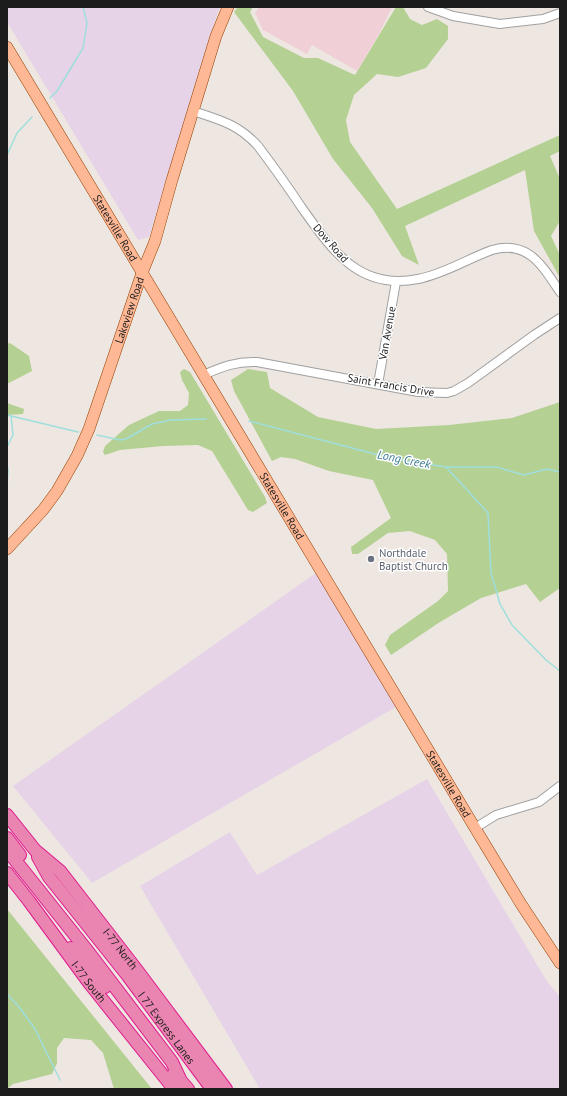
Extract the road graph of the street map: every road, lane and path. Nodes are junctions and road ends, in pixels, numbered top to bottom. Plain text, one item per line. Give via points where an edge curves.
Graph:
1 (228, 7) edge
2 (428, 7) edge
3 (560, 13) edge
4 (7, 47) edge
5 (193, 111) junction
6 (142, 273) junction
7 (396, 282) junction
8 (560, 292) edge
9 (560, 318) edge
10 (204, 375) junction
11 (378, 384) junction
12 (7, 549) edge
13 (560, 786) edge
14 (7, 815) edge
15 (475, 828) junction
16 (7, 838) edge
17 (7, 850) edge
18 (35, 850) junction
19 (7, 873) edge
20 (560, 963) edge
21 (184, 1050) junction
22 (177, 1084) edge
23 (188, 1089) edge
24 (212, 1089) edge
25 (226, 1089) edge

1 - 5 main road, Lakeview Road via 216,36
2 - 3 street via 453,16 500,24 543,19
4 - 6 main road, Statesville Road
5 - 6 main road, Lakeview Road via 155,241
5 - 7 street, Dow Road via 239,128 251,138 342,258 368,274
6 - 10 main road, Statesville Road
6 - 12 main road, Lakeview Road via 95,413 77,456 51,500
7 - 8 street, Dow Road via 430,276 488,251 508,247 532,256
7 - 11 street, Van Avenue
9 - 11 street, Saint Francis Drive via 454,391 418,392
10 - 11 street, Saint Francis Drive via 230,364 247,362
10 - 15 main road, Statesville Road
13 - 15 street via 539,802 496,815
14 - 18 highway, I-77 North
15 - 20 main road, Statesville Road
16 - 21 highway via 170,1040
17 - 22 highway via 172,1062
18 - 21 highway, I 77 Express Lanes via 49,877
18 - 25 highway, I-77 North via 60,871
19 - 22 highway, I-77 South via 90,984
21 - 24 highway, I 77 Express Lanes
22 - 23 highway, I 77 Express Lanes

